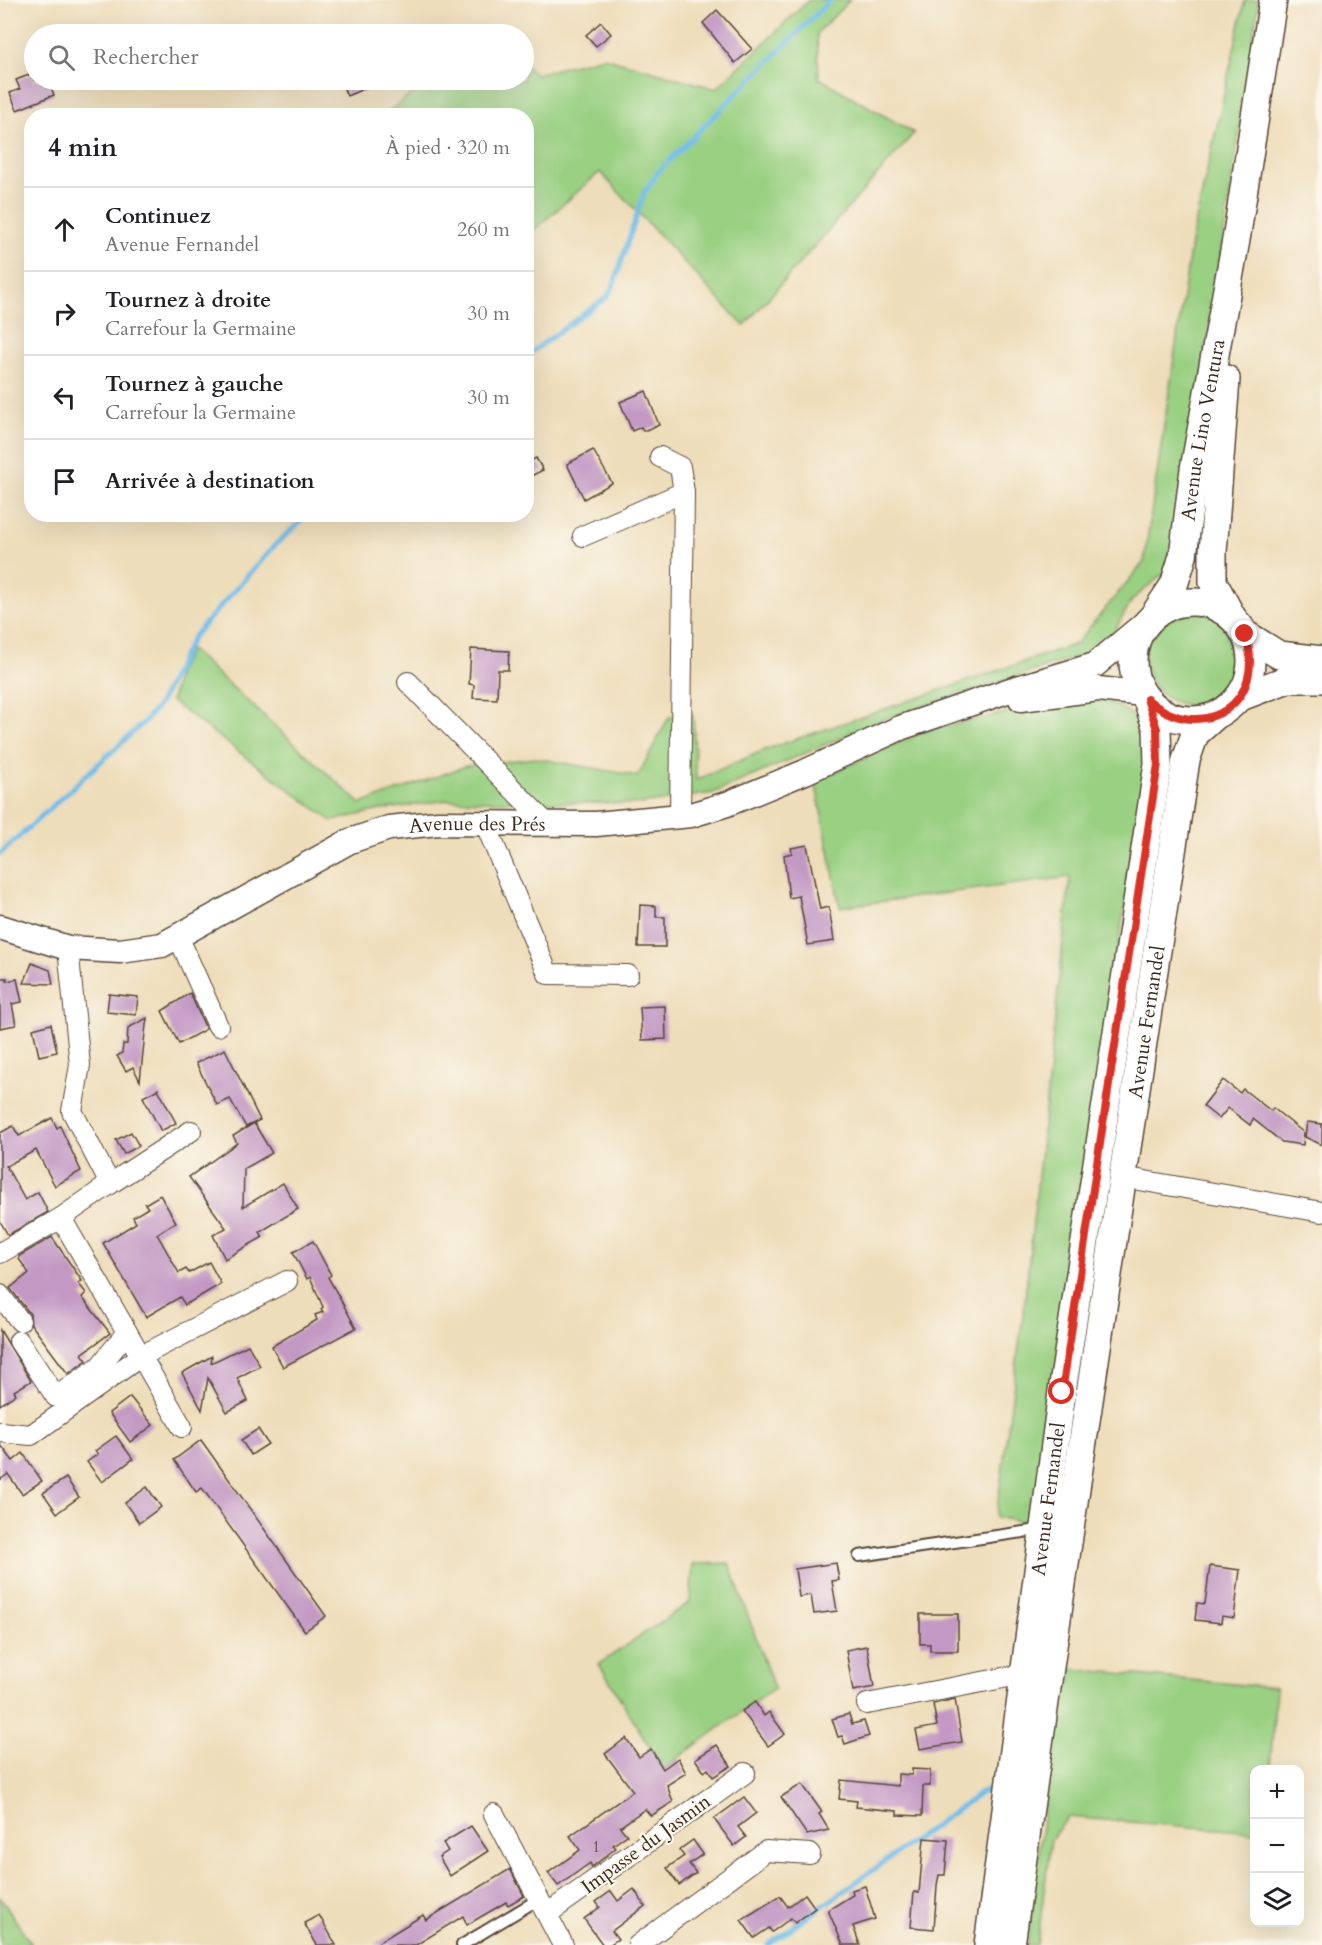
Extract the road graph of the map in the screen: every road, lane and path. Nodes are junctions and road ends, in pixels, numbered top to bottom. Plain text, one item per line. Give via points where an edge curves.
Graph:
1 (1274, 0) edge
2 (1236, 240) junction
3 (660, 457) dead end
4 (684, 492) junction
5 (583, 536) dead end
6 (1152, 617) junction
7 (1238, 625) junction
8 (1322, 660) edge
9 (1322, 679) edge
10 (408, 682) dead end
11 (1145, 697) junction
12 (1238, 698) junction
13 (965, 705) junction
14 (1215, 716) junction
15 (680, 816) junction
16 (485, 823) junction
17 (547, 824) junction
18 (0, 927) edge
19 (178, 936) junction
20 (68, 948) junction
21 (628, 975) dead end
22 (218, 1026) dead end
23 (191, 1131) dead end
24 (1122, 1177) junction
25 (110, 1184) junction
26 (1322, 1212) edge
27 (61, 1218) junction
28 (2, 1246) edge
29 (287, 1281) dead end
30 (0, 1295) edge
31 (127, 1332) junction
32 (141, 1356) junction
33 (182, 1427) dead end
34 (0, 1432) edge
35 (1044, 1529) junction
36 (859, 1557) dead end
37 (1024, 1674) junction
38 (867, 1704) dead end
39 (745, 1773) dead end
40 (494, 1814) dead end
41 (810, 1854) dead end
42 (543, 1907) junction
43 (462, 1945) edge
44 (563, 1945) edge
45 (638, 1945) edge
46 (988, 1945) edge
47 (1011, 1945) edge

1 - 2 main road, Avenue Lino Ventura
2 - 6 main road, Avenue Lino Ventura via 1194,469 1183,556 1174,585
2 - 7 main road, Avenue Lino Ventura via 1213,582
3 - 4 street via 680,467
4 - 5 street
4 - 15 street
6 - 7 main road via 1169,606 1194,602 1218,608
6 - 11 main road via 1138,636 1133,656 1135,676
6 - 13 street, Avenue des Prés via 1095,666
7 - 8 main road via 1279,655
7 - 12 main road via 1250,650 1251,667
9 - 12 main road via 1288,679
10 - 17 street
11 - 13 street, Avenue des Prés via 1098,689
11 - 14 main road via 1161,712 1179,719
11 - 35 main road, Avenue Fernandel via 1157,729 1158,764
12 - 14 main road
13 - 15 street, Avenue des Prés via 900,728 727,804
14 - 24 main road, Avenue Fernandel via 1195,734 1186,760
15 - 17 street, Avenue des Prés
16 - 17 street, Avenue des Prés
16 - 19 street, Avenue des Prés via 389,828 350,841
16 - 21 street via 548,974
18 - 20 street, Avenue des Prés
19 - 20 street, Avenue des Prés via 162,945 120,951
19 - 22 street
20 - 25 street via 80,1065 72,1111
23 - 25 street
24 - 26 street
24 - 47 main road, Avenue Fernandel
25 - 27 street
27 - 28 street
27 - 31 street
29 - 32 street
30 - 31 street via 56,1397 100,1366
31 - 32 street
32 - 33 street
32 - 34 street via 31,1436
35 - 36 lane
35 - 37 main road, Avenue Fernandel
37 - 38 street
37 - 46 main road, Avenue Fernandel
39 - 42 street, Impasse du Jasmin
40 - 42 street
41 - 45 street via 766,1851
42 - 43 lane
42 - 44 street

